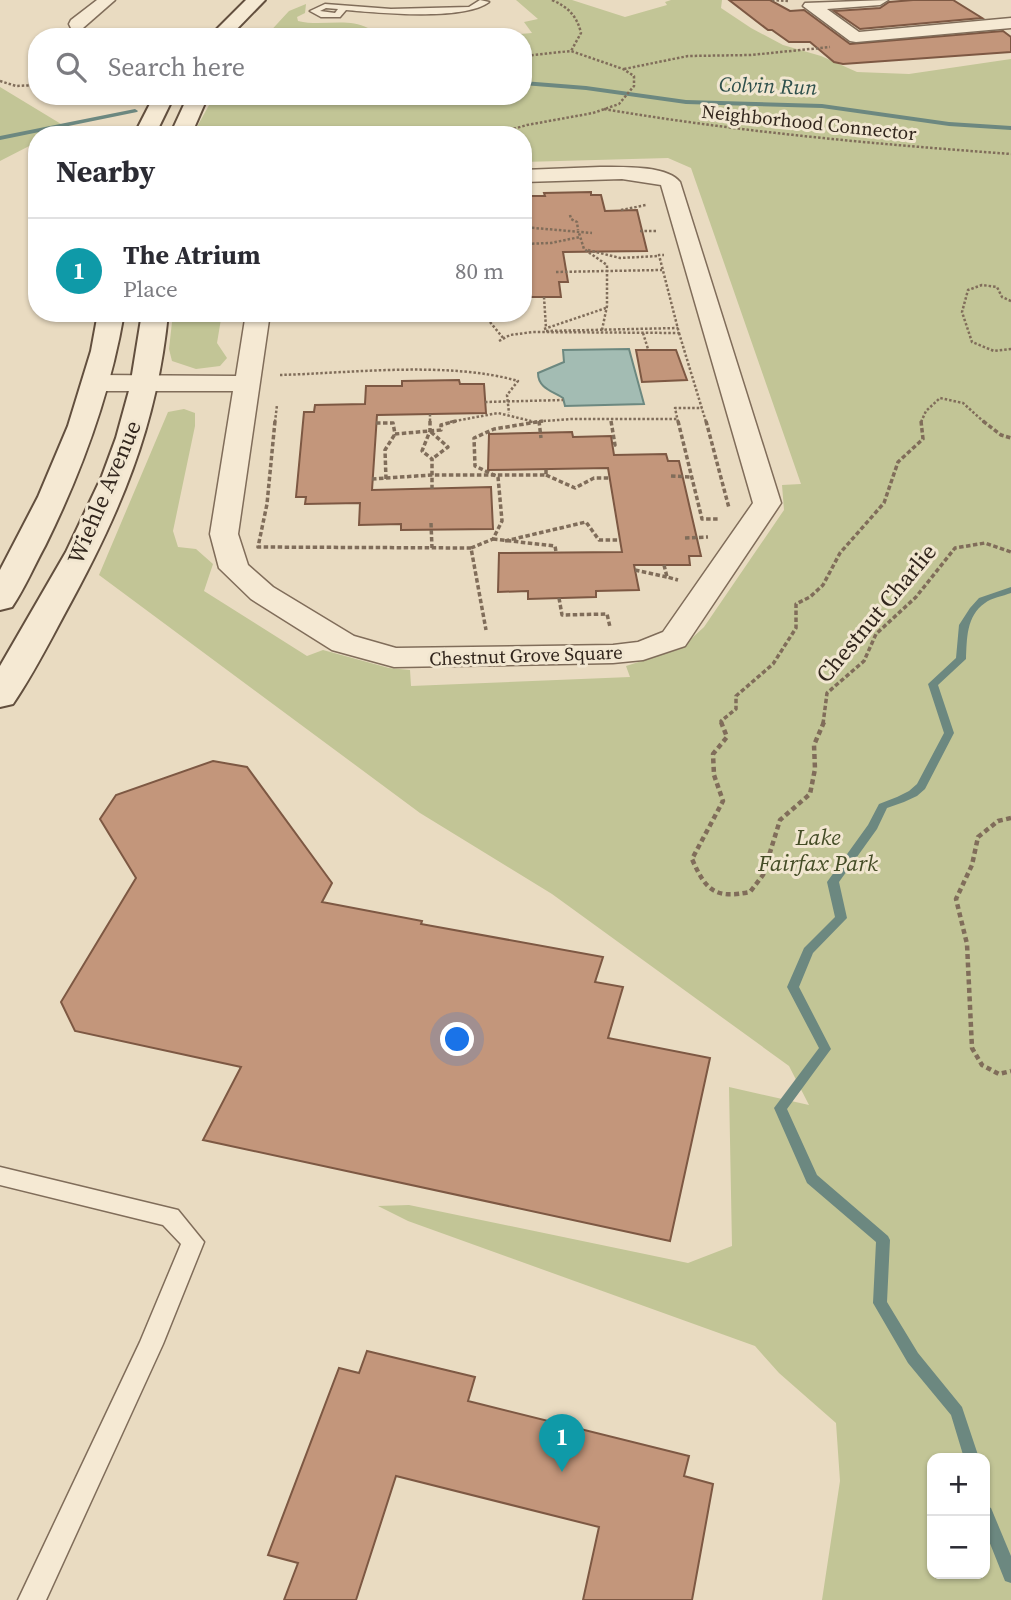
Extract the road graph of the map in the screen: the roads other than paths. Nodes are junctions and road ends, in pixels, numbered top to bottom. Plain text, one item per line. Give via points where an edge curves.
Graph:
1 (107, 0) edge
2 (256, 0) edge
3 (484, 0) edge
4 (880, 0) edge
5 (987, 8) dead end
6 (343, 9) dead end
7 (1011, 23) edge
8 (77, 24) dead end
9 (227, 28) edge
10 (159, 105) edge
11 (194, 105) edge
12 (149, 126) edge
13 (184, 126) edge
14 (532, 176) edge
15 (109, 322) edge
16 (154, 322) edge
17 (257, 322) edge
18 (98, 383) junction
19 (145, 383) junction
20 (248, 384) junction
21 (0, 600) edge
22 (0, 696) edge
23 (0, 1176) edge
24 (32, 1600) edge

1 - 8 street
2 - 9 main road
3 - 6 lane via 471,9
4 - 7 street via 811,6 856,37
5 - 7 street
10 - 12 main road
11 - 13 main road
14 - 20 street, Chestnut Grove Square via 641,174 670,181 767,503 674,639 643,651 613,654 440,658 394,658 343,643 262,593 234,568 224,534
15 - 18 main road, Wiehle Avenue
16 - 19 main road, Wiehle Avenue
17 - 20 street, Chestnut Grove Square
18 - 19 street
18 - 21 main road, Wiehle Avenue via 70,461
19 - 20 street
19 - 22 main road, Wiehle Avenue via 122,460 91,533
23 - 24 lane via 170,1217 193,1242

